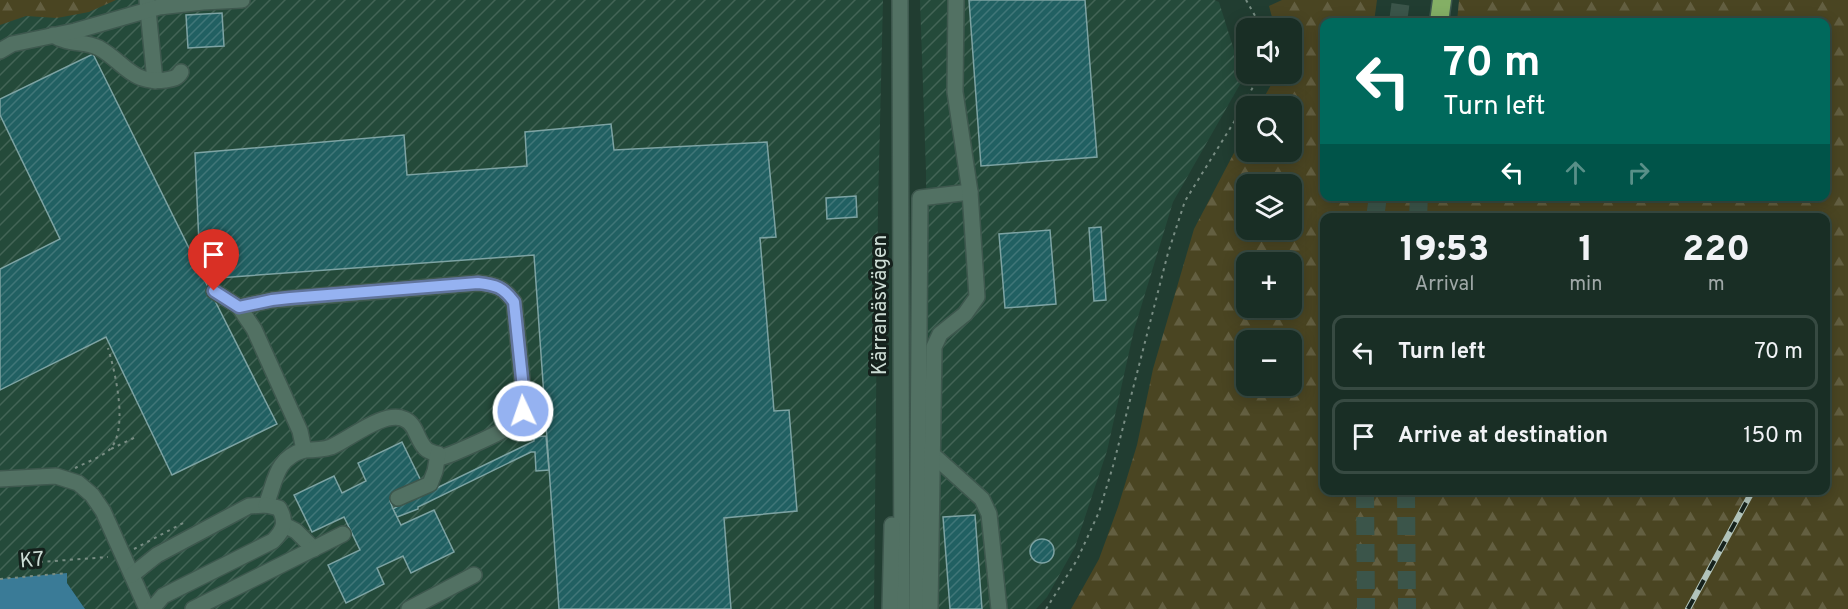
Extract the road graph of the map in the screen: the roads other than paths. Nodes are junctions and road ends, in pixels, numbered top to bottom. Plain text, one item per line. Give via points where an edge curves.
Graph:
1 (242, 0) edge
2 (900, 0) edge
3 (956, 0) edge
4 (1442, 0) edge
5 (148, 5) edge
6 (1440, 18) edge
7 (54, 35) junction
8 (0, 51) edge
9 (181, 72) dead end
10 (155, 81) junction
11 (970, 192) junction
12 (901, 237) junction
13 (214, 291) dead end
14 (239, 307) junction
15 (304, 450) junction
16 (438, 454) junction
17 (932, 454) junction
18 (0, 480) edge
19 (398, 498) dead end
20 (266, 505) junction
21 (284, 525) junction
22 (343, 534) dead end
23 (314, 549) junction
24 (132, 574) junction
25 (474, 575) dead end
26 (147, 609) edge
27 (152, 609) edge
28 (193, 609) edge
29 (409, 609) edge
30 (890, 609) edge
31 (902, 609) edge
32 (917, 609) edge
33 (930, 609) edge
34 (999, 609) edge

1 - 5 street
2 - 12 street, Kärranäsvägen
3 - 11 street via 955,92
4 - 6 highway
5 - 7 street
5 - 10 street
7 - 8 street via 12,44
7 - 10 street via 64,42 92,45 144,80
9 - 10 street via 174,79
11 - 17 street via 976,297 965,314 940,334 934,347
11 - 32 street via 920,198
12 - 30 street via 894,256
12 - 31 street, Kärranäsvägen
13 - 14 street
14 - 15 street via 254,328 300,431
14 - 16 street via 272,300 478,283 497,285 506,291 514,302 523,411 516,423 457,452 443,457
15 - 16 street via 334,446 392,417 401,417 410,422 426,449
15 - 20 street via 291,454 280,464
16 - 19 street via 430,484
17 - 33 street
17 - 34 street via 982,499 989,514
18 - 24 street via 56,476 78,483 103,511
20 - 21 street via 279,508
20 - 24 street via 249,506 158,555
21 - 23 street
21 - 27 street via 273,541 163,596
22 - 23 street
23 - 28 street
24 - 26 street
25 - 29 street

